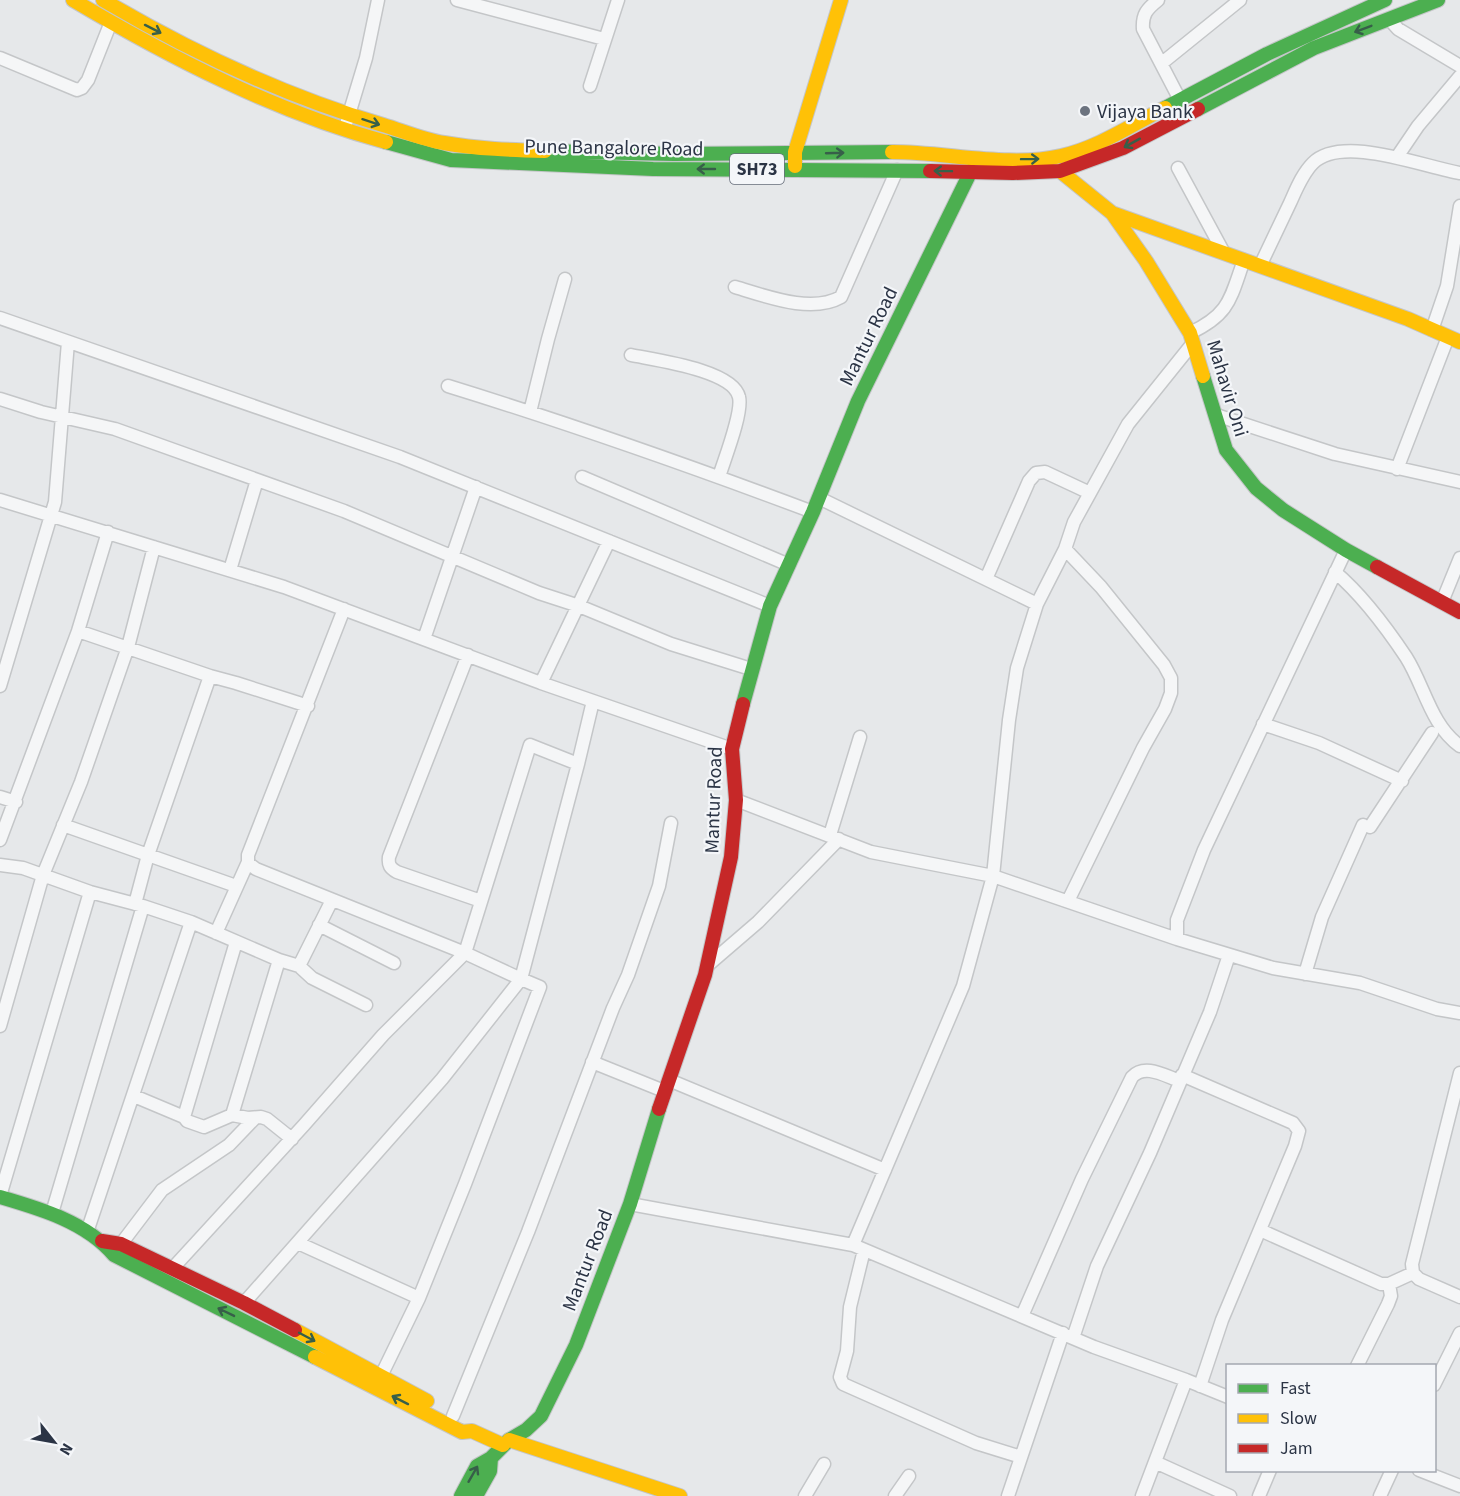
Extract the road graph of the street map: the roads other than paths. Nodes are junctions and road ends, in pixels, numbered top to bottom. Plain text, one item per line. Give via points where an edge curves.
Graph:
1 (103, 0) edge
2 (378, 0) edge
3 (461, 0) edge
4 (618, 0) edge
5 (841, 0) edge
6 (1158, 0) edge
7 (1240, 0) edge
8 (1384, 0) edge
9 (1438, 0) edge
10 (80, 2) edge
11 (1389, 19) junction
12 (111, 22) junction
13 (604, 39) junction
14 (207, 55) junction
15 (0, 58) edge
16 (1162, 63) junction
17 (1460, 66) edge
18 (200, 69) junction
19 (1460, 76) edge
20 (590, 86) dead end
21 (1180, 100) junction
22 (349, 115) junction
23 (1147, 117) junction
24 (1155, 130) junction
25 (344, 131) junction
26 (587, 151) junction
27 (795, 152) junction
28 (1397, 158) junction
29 (586, 167) junction
30 (1178, 168) dead end
31 (795, 169) junction
32 (897, 170) junction
33 (971, 171) junction
34 (1060, 171) junction
35 (1460, 173) edge
36 (1460, 206) edge
37 (1112, 213) junction
38 (1224, 253) junction
39 (1244, 261) junction
40 (1260, 266) junction
41 (565, 279) dead end
42 (735, 287) dead end
43 (0, 318) edge
44 (1432, 330) junction
45 (1192, 338) junction
46 (1454, 340) edge
47 (68, 342) junction
48 (631, 355) dead end
49 (448, 386) dead end
50 (0, 399) edge
51 (530, 412) junction
52 (1216, 415) junction
53 (63, 417) junction
54 (1396, 469) junction
55 (582, 477) dead end
56 (719, 477) junction
57 (257, 480) junction
58 (1460, 482) edge
59 (476, 487) junction
60 (1090, 492) junction
61 (819, 498) junction
62 (1, 504) edge
63 (813, 512) junction
64 (51, 514) junction
65 (108, 532) junction
66 (609, 541) junction
67 (154, 547) junction
68 (1065, 549) junction
69 (1346, 550) junction
70 (453, 557) junction
71 (1460, 558) edge
72 (789, 565) junction
73 (230, 570) junction
74 (1335, 572) junction
75 (986, 579) junction
76 (1442, 602) junction
77 (1037, 604) junction
78 (579, 606) junction
79 (770, 606) junction
80 (344, 609) junction
81 (1460, 612) edge
82 (78, 631) junction
83 (424, 639) junction
84 (128, 647) junction
85 (468, 655) junction
86 (751, 669) junction
87 (210, 676) junction
88 (541, 683) junction
89 (0, 686) edge
90 (593, 701) junction
91 (308, 706) junction
92 (1263, 724) junction
93 (1432, 734) dead end
94 (860, 737) dead end
95 (1460, 746) edge
96 (732, 749) junction
97 (578, 764) junction
98 (1402, 781) junction
99 (0, 797) edge
100 (736, 800) junction
101 (16, 802) junction
102 (671, 823) dead end
103 (63, 825) junction
104 (834, 837) junction
105 (0, 840) edge
106 (148, 855) junction
107 (248, 862) junction
108 (0, 865) edge
109 (43, 875) junction
110 (993, 876) junction
111 (236, 886) junction
112 (90, 892) junction
113 (332, 900) junction
114 (1068, 901) junction
115 (481, 902) junction
116 (139, 905) junction
117 (191, 922) junction
118 (319, 925) junction
119 (216, 933) junction
120 (1177, 939) junction
121 (236, 942) junction
122 (465, 953) junction
123 (1229, 955) junction
124 (279, 960) junction
125 (394, 963) dead end
126 (708, 965) junction
127 (299, 966) junction
128 (1305, 974) junction
129 (520, 979) junction
130 (366, 1005) dead end
131 (1460, 1013) edge
132 (0, 1026) edge
133 (592, 1062) junction
134 (1460, 1073) edge
135 (1181, 1078) junction
136 (666, 1086) junction
137 (134, 1096) junction
138 (232, 1115) junction
139 (184, 1117) junction
140 (255, 1118) junction
141 (292, 1139) junction
142 (885, 1170) junction
143 (0, 1197) edge
144 (630, 1204) junction
145 (52, 1212) junction
146 (1260, 1230) junction
147 (87, 1232) junction
148 (102, 1241) junction
149 (298, 1243) junction
150 (121, 1244) junction
151 (859, 1247) junction
152 (172, 1269) junction
153 (1413, 1274) junction
154 (1389, 1284) junction
155 (1460, 1297) edge
156 (419, 1298) junction
157 (244, 1304) junction
158 (1022, 1316) junction
159 (1460, 1334) edge
160 (1068, 1336) junction
161 (1358, 1364) edge
162 (381, 1376) junction
163 (1186, 1380) junction
164 (1436, 1381) edge
165 (1200, 1386) junction
166 (1226, 1397) edge
167 (453, 1416) junction
168 (472, 1431) junction
169 (506, 1442) junction
170 (1021, 1457) junction
171 (490, 1458) junction
172 (1155, 1462) junction
173 (824, 1464) dead end
174 (1269, 1472) edge
175 (1391, 1472) edge
176 (1426, 1472) edge
177 (909, 1476) dead end
178 (1458, 1481) edge
179 (809, 1494) edge
180 (461, 1496) edge
181 (476, 1496) edge
182 (680, 1496) edge
183 (895, 1496) edge
184 (1008, 1496) edge
185 (1142, 1496) edge
186 (1230, 1496) edge
187 (1259, 1496) edge
188 (1380, 1496) edge

1 -> 14 main road, Pune Bangalore Road / SH73
2 - 22 street
3 - 13 street
4 - 13 street
5 - 27 main road
6 - 16 street via 1142,19 1143,29
7 - 16 street
8 - 21 main road, Pune Bangalore Road / SH73 via 1323,26
9 - 11 main road, Pune Bangalore Road / SH73
10 - 12 main road, Pune Bangalore Road / SH73
11 - 17 street via 1398,29
11 -> 24 main road, Pune Bangalore Road / SH73 via 1314,48
12 - 15 street via 88,80 77,90
12 - 18 main road, Pune Bangalore Road / SH73
13 - 20 street
14 - 18 main road
14 - 22 main road, Pune Bangalore Road / SH73
16 - 21 street
18 - 25 main road, Pune Bangalore Road / SH73
19 - 28 street
21 - 23 main road, Pune Bangalore Road / SH73
22 - 25 street
22 -> 26 main road, Pune Bangalore Road / SH73 via 442,143 488,149
23 - 24 main road
27 -> 23 main road, Pune Bangalore Road / SH73 via 915,152 1006,160 1047,159 1107,139
24 -> 34 main road, Pune Bangalore Road / SH73 via 1123,148
25 - 29 main road, Pune Bangalore Road / SH73 via 451,160
26 - 27 main road, Pune Bangalore Road / SH73
26 - 29 main road
27 - 31 main road
28 - 35 street
28 - 40 street via 1343,150 1326,154 1313,163 1302,177
31 -> 29 main road, Pune Bangalore Road / SH73
30 - 38 street
31 - 32 main road, Pune Bangalore Road / SH73
33 -> 32 main road, Pune Bangalore Road / SH73
32 - 42 street via 842,297 822,305 807,304
33 - 34 main road, Pune Bangalore Road / SH73
33 - 61 main road, Mantur Road via 858,401
34 - 37 main road, Mahavir Oni
36 - 44 street via 1447,286
37 - 38 main road
37 - 45 main road, Mahavir Oni
38 - 39 main road
39 - 40 main road
39 - 45 street via 1222,312
40 - 44 main road
41 - 51 street
43 - 47 street
44 - 46 main road
45 - 52 main road, Mahavir Oni
45 - 60 street via 1128,424
46 - 54 street
47 - 53 street
47 - 59 street
48 - 56 street via 696,369 733,386 739,397 739,411
49 - 51 street
50 - 53 street
51 - 56 street
52 - 54 street via 1335,454
52 - 69 main road, Mahavir Oni via 1226,450 1256,488 1282,510
53 - 57 street via 115,429
53 - 64 street
54 - 58 street
55 - 72 street
56 - 63 street
57 - 70 street
57 - 73 street
59 - 66 street
59 - 70 street
60 - 68 street
60 - 75 street via 1045,472 1036,473
61 - 63 main road, Mantur Road
61 - 75 street
62 - 64 street
63 - 72 main road, Mantur Road
64 - 65 street
64 - 89 street
65 - 67 street
65 - 82 street
66 - 78 street
66 - 79 street
67 - 73 street
67 - 84 street
68 - 77 street
68 - 114 street via 1101,587 1171,678 1165,709
69 - 74 street
69 - 76 main road, Mahavir Oni
70 - 78 street
70 - 83 street
71 - 76 street
72 - 79 main road, Mantur Road
73 - 80 street
74 - 92 street
74 - 95 street via 1360,596 1407,657 1441,727
75 - 77 street
76 - 81 main road, Mahavir Oni
77 - 110 street via 1017,668
78 - 86 street via 671,644
78 - 88 street
79 - 86 main road, Mantur Road
80 - 83 street
80 - 91 street
82 - 84 street
82 - 101 street
83 - 85 street
84 - 87 street
84 - 103 street
85 - 88 street
85 - 115 street via 388,864 398,872
86 - 96 main road, Mantur Road
87 - 91 street
87 - 106 street
88 - 90 street
90 - 96 street
90 - 97 street
91 - 107 street
92 - 98 street via 1319,743
92 - 120 street via 1204,850 1178,920
93 - 98 street
94 - 104 street
96 - 100 main road, Mantur Road
97 - 115 street via 530,745
97 - 129 street
98 - 128 street via 1366,826 1322,917
99 - 101 street
100 - 104 street
100 - 126 main road, Mantur Road via 731,857
101 - 105 street
102 - 133 street via 659,886
103 - 106 street
103 - 109 street
104 - 110 street via 871,852
104 - 126 street via 758,922
106 - 111 street
106 - 116 street
107 - 111 street
107 - 113 street via 256,869
108 - 109 street
109 - 112 street
109 - 132 street
110 - 114 street
110 - 142 street via 963,986
111 - 119 street
112 - 116 street
112 - 143 street
113 - 118 street
113 - 122 street
114 - 120 street
115 - 122 street
116 - 117 street
116 - 145 street
117 - 119 street
117 - 137 street
118 - 125 street
118 - 127 street
119 - 121 street
120 - 123 street
121 - 124 street
121 - 139 street
122 - 129 street
122 - 141 street via 383,1035
123 - 128 street
123 - 135 street via 1210,1012
124 - 127 street
124 - 138 street
126 - 136 main road, Mantur Road
127 - 130 street via 312,978
128 - 131 street via 1360,983
129 - 149 street via 442,1079
129 - 156 street via 540,987
133 - 136 street
133 - 167 street
134 - 153 street via 1412,1264
135 - 146 street via 1297,1126 1295,1146
135 - 158 street via 1144,1070 1132,1077
135 - 160 street
136 - 142 street
136 - 144 main road, Mantur Road
137 - 139 street
137 - 147 street
138 - 139 street via 204,1127
138 - 140 street
140 - 141 street via 267,1119
140 - 150 street via 229,1145 162,1190
141 - 152 street
142 - 151 street
143 - 145 main road
144 - 151 street
144 - 169 main road, Mantur Road via 576,1345 541,1416
145 - 147 main road
146 - 154 street via 1381,1284
146 - 165 street via 1222,1320
147 - 148 main road
148 - 150 main road
168 -> 148 main road via 462,1432 183,1291 114,1255
149 - 156 street
149 - 157 street
150 - 152 main road
151 - 158 street
151 - 170 street via 847,1351 840,1377 843,1384 976,1443
152 - 157 main road
153 - 154 street
153 - 155 street
154 - 161 street via 1388,1304
156 - 162 street
157 -> 162 main road
158 - 160 street
159 - 164 street
160 - 163 street
160 - 170 street
162 - 167 main road
163 - 165 street
163 - 172 street
165 - 166 street
167 - 168 main road
168 - 169 main road
169 - 171 main road, Mantur Road
169 - 182 main road
170 - 184 street
180 -> 171 main road, Mantur Road via 477,1466
171 - 181 main road, Mantur Road via 490,1471
172 - 185 street
172 - 186 street
173 - 179 street
174 - 187 street
175 - 188 street
176 - 178 street
177 - 183 street

